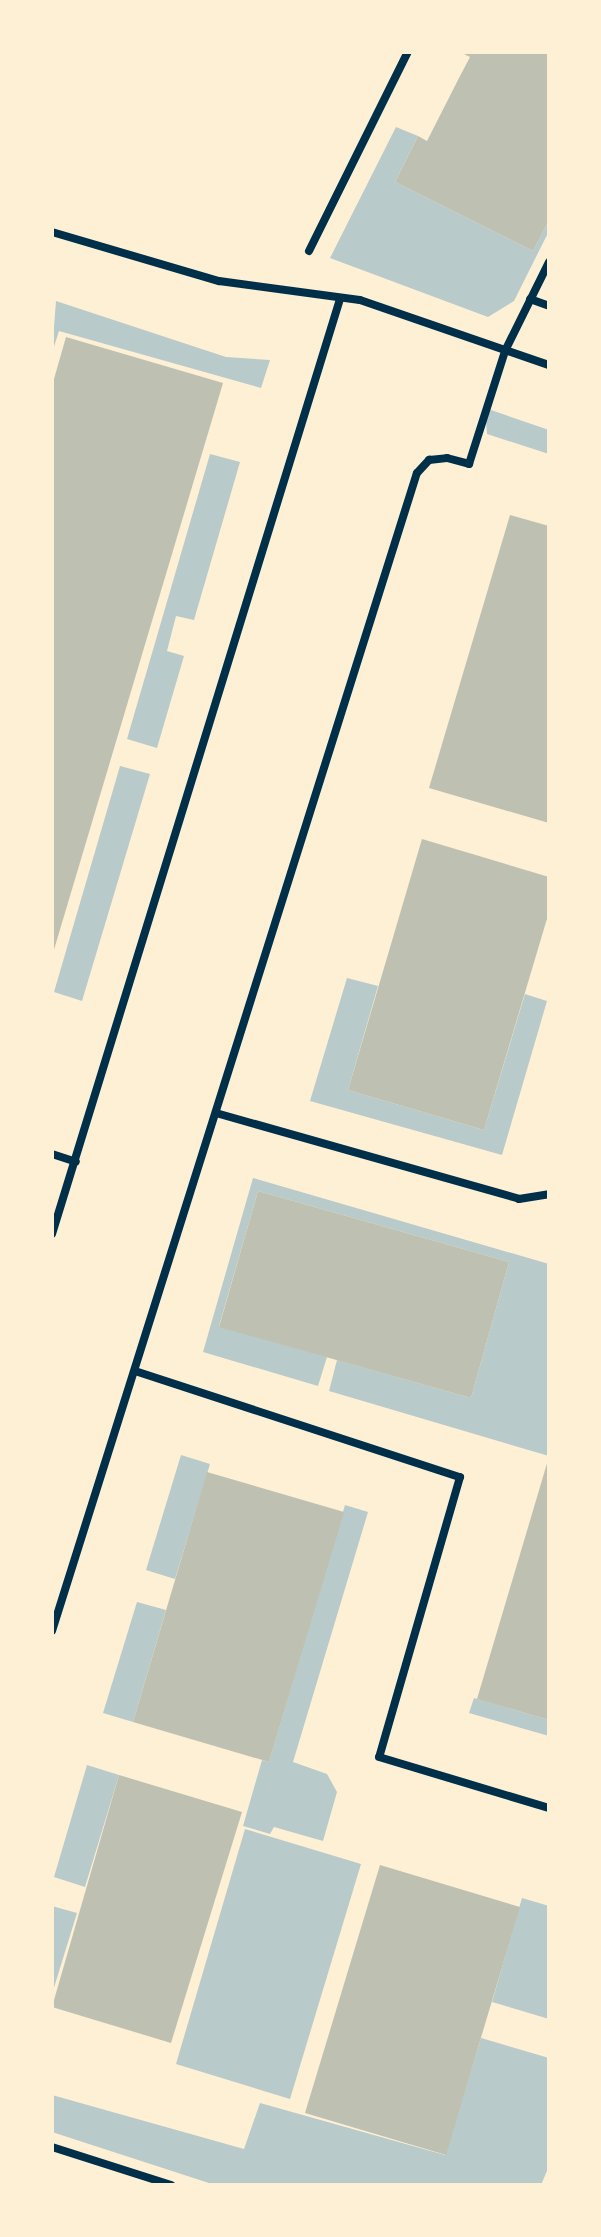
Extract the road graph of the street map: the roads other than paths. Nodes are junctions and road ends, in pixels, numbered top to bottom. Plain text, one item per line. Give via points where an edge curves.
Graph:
1 (408, 52) edge
2 (52, 232) edge
3 (309, 251) dead end
4 (549, 262) edge
5 (340, 299) junction
6 (530, 299) junction
7 (549, 306) edge
8 (505, 351) junction
9 (549, 365) edge
10 (216, 1113) junction
11 (52, 1154) edge
12 (76, 1162) junction
13 (549, 1194) edge
14 (52, 1234) edge
15 (135, 1371) junction
16 (52, 1631) edge
17 (549, 1808) edge
18 (52, 2147) edge
19 (171, 2185) edge

1 - 3 street
2 - 5 street via 219,281
4 - 6 street
5 - 8 street via 360,300
5 - 12 street
6 - 7 street
6 - 8 street
8 - 9 street
8 - 10 street via 469,464 429,460 417,473
10 - 13 street via 519,1199
10 - 15 street
11 - 12 street
12 - 14 street
15 - 16 street
15 - 17 street via 460,1477 379,1757
18 - 19 street

